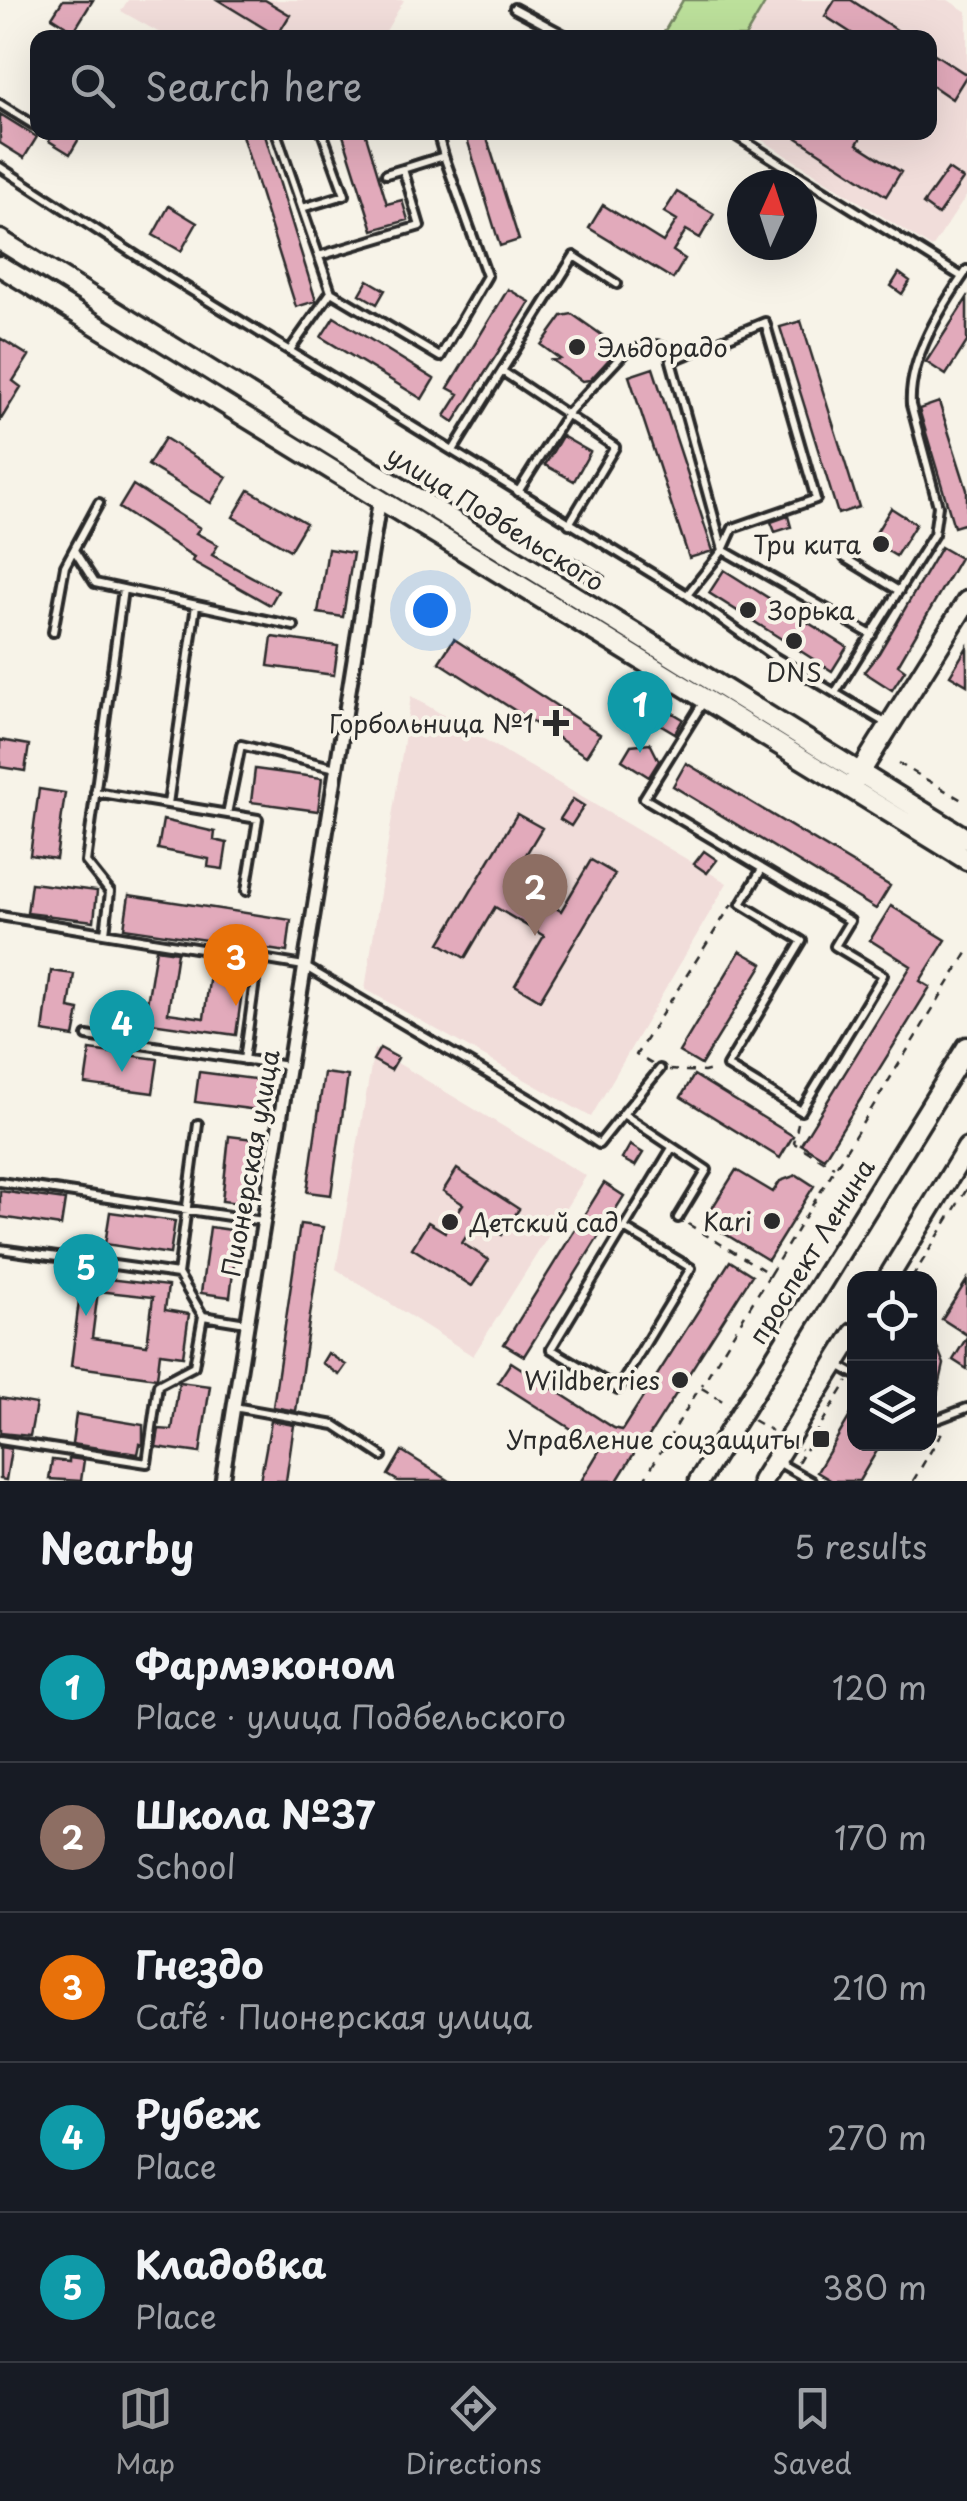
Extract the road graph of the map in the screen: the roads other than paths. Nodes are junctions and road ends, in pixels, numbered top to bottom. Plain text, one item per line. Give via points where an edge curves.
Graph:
1 (514, 8) dead end
2 (555, 30) edge
3 (0, 104) edge
4 (30, 123) edge
5 (279, 140) edge
6 (325, 140) edge
7 (439, 140) edge
8 (743, 140) edge
9 (444, 156) junction
10 (0, 167) edge
11 (403, 169) junction
12 (386, 174) dead end
13 (302, 208) dead end
14 (0, 240) edge
15 (318, 256) junction
16 (0, 266) edge
17 (965, 273) edge
18 (617, 284) dead end
19 (331, 292) junction
20 (290, 350) junction
21 (671, 361) junction
22 (502, 371) junction
23 (278, 412) junction
24 (567, 414) junction
25 (267, 429) junction
26 (454, 449) junction
27 (518, 492) junction
28 (380, 498) junction
29 (99, 503) dead end
30 (569, 524) junction
31 (74, 550) junction
32 (723, 550) junction
33 (845, 558) dead end
34 (124, 589) junction
35 (899, 591) junction
36 (687, 596) junction
37 (967, 601) edge
38 (196, 605) junction
39 (294, 626) dead end
40 (53, 632) dead end
41 (872, 635) junction
42 (836, 694) junction
43 (705, 700) junction
44 (888, 724) junction
45 (336, 768) junction
46 (860, 773) junction
47 (850, 790) junction
48 (95, 792) junction
49 (168, 804) junction
50 (227, 814) junction
51 (967, 839) edge
52 (967, 860) edge
53 (762, 869) junction
54 (246, 891) dead end
55 (0, 916) edge
56 (105, 933) junction
57 (258, 959) junction
58 (304, 966) junction
59 (87, 1036) dead end
60 (967, 1048) edge
61 (244, 1060) junction
62 (290, 1066) junction
63 (660, 1069) road end
64 (622, 1114) junction
65 (198, 1124) dead end
66 (672, 1148) junction
67 (967, 1148) edge
68 (0, 1182) edge
69 (187, 1210) junction
70 (678, 1218) road end
71 (263, 1221) junction
72 (624, 1228) junction
73 (0, 1249) edge
74 (892, 1271) edge
75 (178, 1274) junction
76 (202, 1316) junction
77 (246, 1323) junction
78 (847, 1371) edge
79 (232, 1407) junction
80 (967, 1408) edge
81 (937, 1419) edge
82 (0, 1440) edge
83 (382, 1456) dead end
84 (775, 1460) junction
85 (222, 1481) edge
86 (700, 1481) edge
87 (762, 1481) edge
88 (810, 1481) edge

1 - 2 lane
3 - 4 lane
5 - 15 lane
6 - 13 lane via 345,195
7 - 9 lane
8 - 17 lane
9 - 11 lane
9 - 19 lane via 487,276 440,357
10 - 20 lane
11 - 12 lane
11 - 15 lane via 420,226
14 - 23 main road, улица Подбельского
15 - 19 lane
16 - 25 main road, улица Подбельского
17 - 35 lane via 913,367 911,405 938,506 934,534
18 - 22 lane via 574,256
19 - 20 lane
20 - 26 lane
21 - 24 lane via 669,350 657,345 626,351
21 - 32 lane
21 - 32 lane via 765,322 816,499 733,528
22 - 24 lane
22 - 26 lane
23 - 25 main road
23 - 46 main road, улица Подбельского
24 - 27 lane
24 - 30 lane via 615,447
25 - 28 main road, улица Подбельского
26 - 27 lane
27 - 30 lane
28 - 43 main road, улица Подбельского
28 - 45 street, Пионерская улица
29 - 31 lane
30 - 36 lane
31 - 34 lane via 95,583
31 - 40 lane
32 - 36 lane
32 - 41 lane
33 - 35 lane
34 - 38 lane
34 - 48 lane
35 - 41 lane
36 - 42 lane
37 - 44 main road
38 - 39 lane
38 - 49 lane
41 - 42 lane
42 - 44 lane
43 - 47 main road, улица Подбельского
43 - 53 lane via 644,798
44 - 46 main road
45 - 50 lane via 241,745
45 - 58 street, Пионерская улица
46 - 47 main road
46 - 51 main road, улица Подбельского
47 - 52 main road, улица Подбельского
48 - 49 lane
48 - 56 lane via 86,862 110,892
49 - 50 lane
50 - 54 lane via 258,819
53 - 53 lane via 741,904 802,941 727,1066 801,1111 883,975 834,946 850,921
55 - 56 lane
56 - 57 lane
57 - 58 lane
57 - 61 lane
58 - 62 street, Пионерская улица
58 - 64 lane via 599,1144
59 - 61 lane
60 - 86 main road, проспект Ленина
61 - 62 lane
62 - 71 street, Пионерская улица
63 - 64 lane
64 - 66 lane
65 - 69 lane
66 - 70 lane via 708,1170
66 - 72 lane
67 - 74 main road
68 - 69 lane
69 - 71 lane
69 - 75 lane
71 - 77 street, Пионерская улица
72 - 72 lane via 551,1349 618,1389 690,1268
73 - 75 lane
75 - 76 lane
76 - 77 lane
76 - 82 lane via 194,1366 158,1385 147,1462
77 - 79 street, Пионерская улица
78 - 84 main road
79 - 83 lane via 335,1425
79 - 85 street, Пионерская улица
80 - 81 lane
84 - 87 main road
84 - 88 lane

